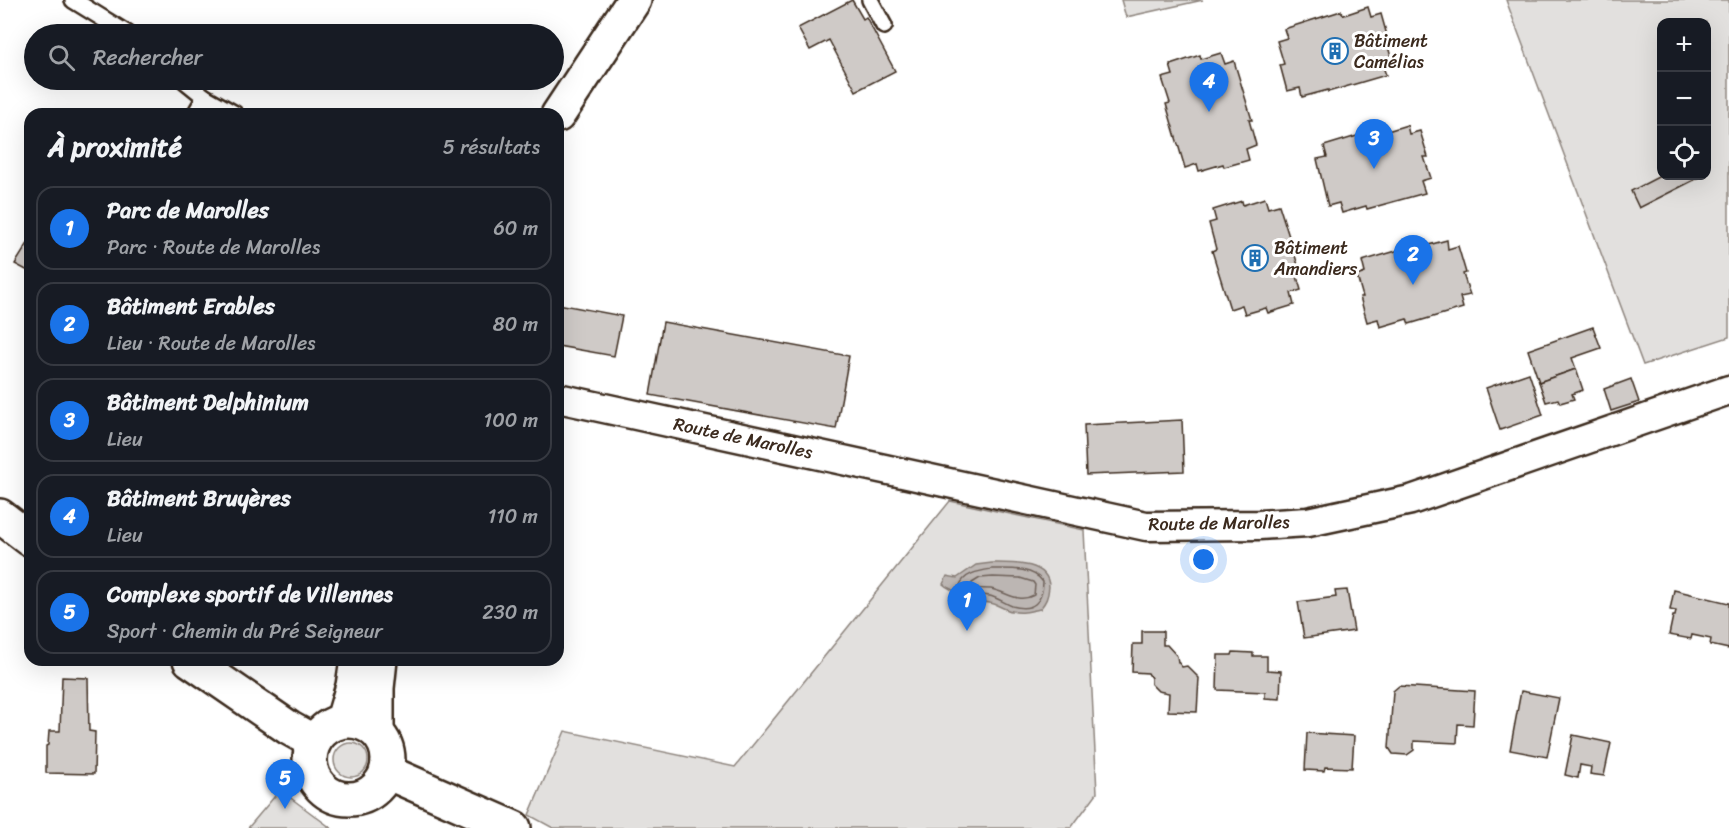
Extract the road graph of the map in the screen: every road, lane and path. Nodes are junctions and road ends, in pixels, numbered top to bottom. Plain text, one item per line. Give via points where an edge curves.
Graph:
1 (73, 0) edge
2 (634, 0) edge
3 (870, 0) edge
4 (112, 24) edge
5 (884, 26) dead end
6 (196, 90) edge
7 (205, 97) junction
8 (199, 108) edge
9 (224, 108) edge
10 (563, 108) edge
11 (1729, 390) edge
12 (564, 399) edge
13 (0, 516) edge
14 (24, 535) edge
15 (199, 666) edge
16 (356, 666) edge
17 (379, 666) edge
18 (343, 720) junction
19 (378, 731) junction
20 (314, 742) junction
21 (386, 774) junction
22 (514, 828) edge

1 - 4 lane
2 - 10 street
3 - 5 lane
6 - 7 lane
7 - 8 lane
7 - 9 lane
11 - 12 street, Route de Marolles via 1411,500 1308,522 1146,526
13 - 14 street
15 - 20 street
16 - 18 street
17 - 19 street
18 - 19 street via 356,720
18 - 20 street via 331,724
19 - 21 street via 389,754
20 - 21 street via 310,754 314,780 332,795 343,799 368,795 378,788
21 - 22 street

